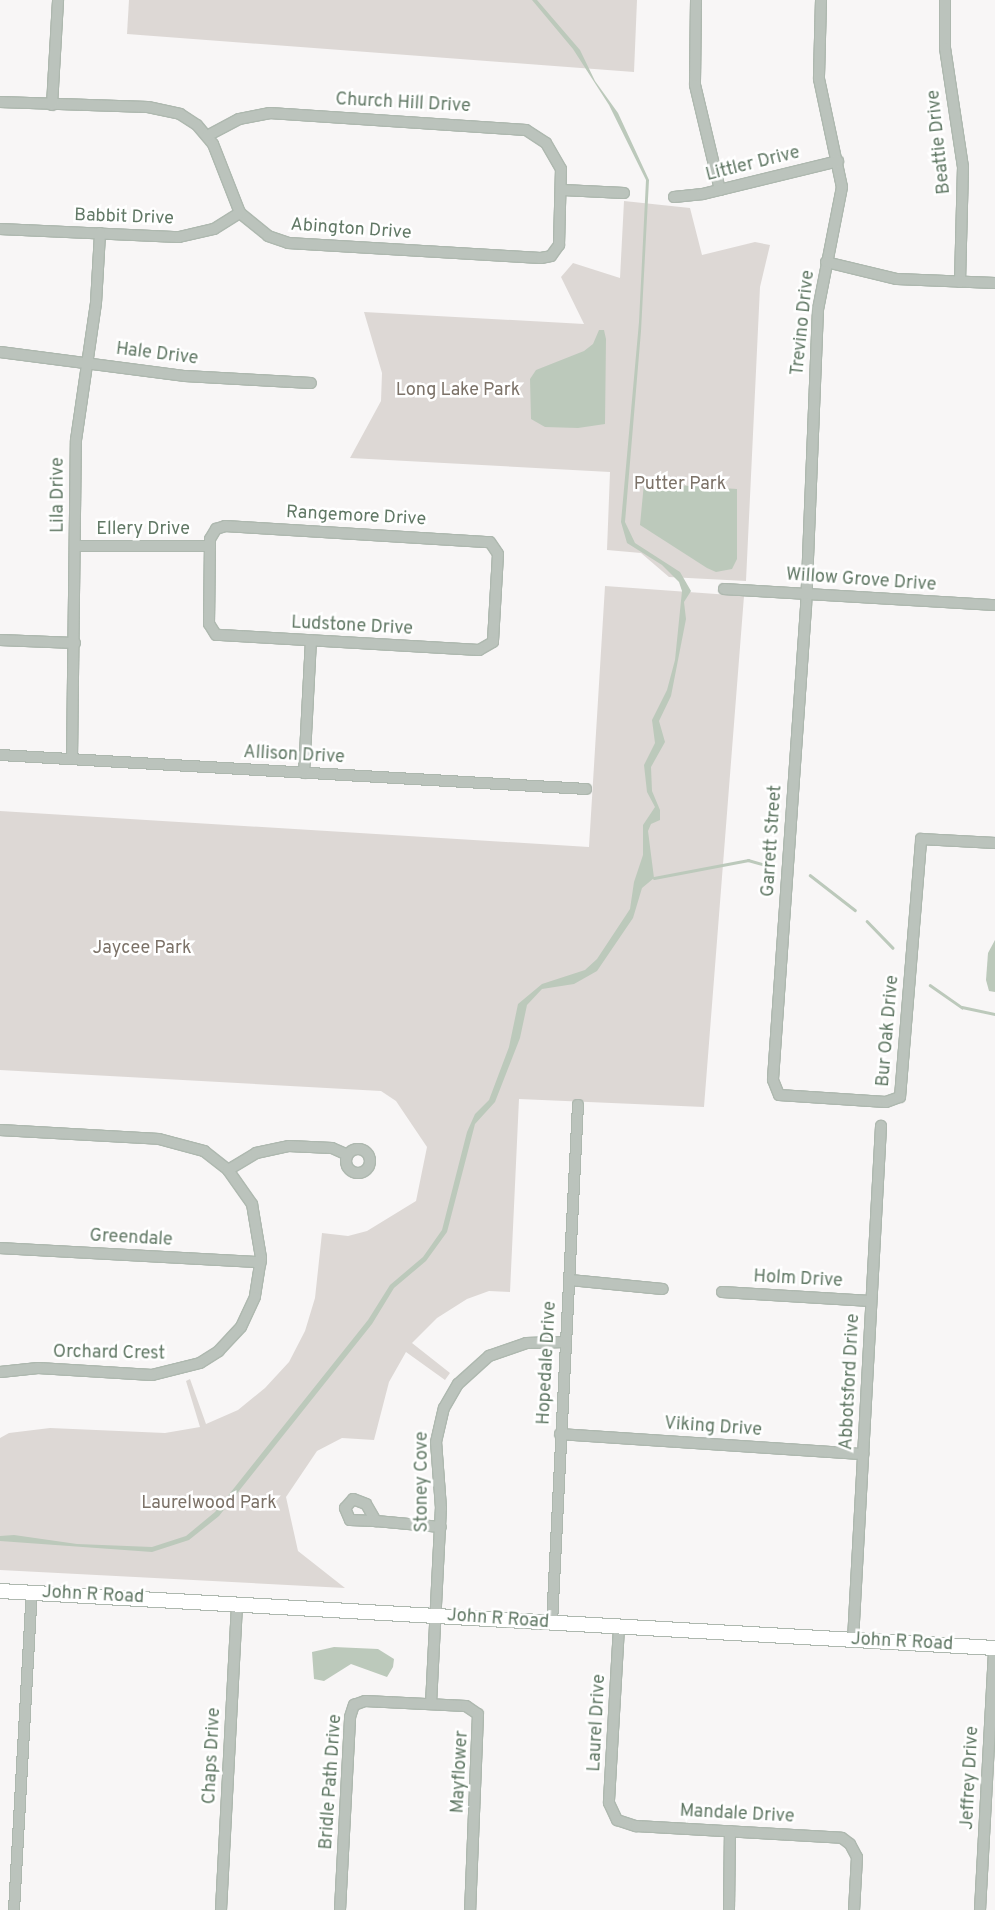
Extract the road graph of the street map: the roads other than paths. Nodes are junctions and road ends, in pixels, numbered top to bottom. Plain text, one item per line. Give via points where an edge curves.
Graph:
1 (58, 0) edge
2 (696, 0) edge
3 (821, 0) edge
4 (945, 0) edge
5 (0, 102) edge
6 (52, 105) junction
7 (207, 136) junction
8 (838, 161) junction
9 (563, 190) junction
10 (720, 190) junction
11 (624, 193) dead end
12 (674, 196) dead end
13 (240, 213) junction
14 (0, 229) edge
15 (100, 233) junction
16 (826, 262) junction
17 (960, 282) junction
18 (995, 283) edge
19 (0, 352) edge
20 (86, 362) junction
21 (311, 383) dead end
22 (75, 546) junction
23 (210, 546) junction
24 (724, 589) dead end
25 (805, 593) junction
26 (995, 605) edge
27 (0, 640) edge
28 (311, 641) junction
29 (75, 643) junction
30 (490, 646) joint
31 (0, 755) edge
32 (72, 759) junction
33 (304, 773) junction
34 (586, 789) dead end
35 (995, 843) edge
36 (775, 1091) joint
37 (578, 1105) dead end
38 (881, 1126) dead end
39 (0, 1130) edge
40 (348, 1155) dead end
41 (228, 1170) junction
42 (0, 1248) edge
43 (261, 1262) junction
44 (570, 1280) junction
45 (663, 1289) dead end
46 (722, 1292) dead end
47 (871, 1301) junction
48 (566, 1342) junction
49 (0, 1372) edge
50 (560, 1434) junction
51 (863, 1454) junction
52 (376, 1521) dead end
53 (441, 1527) junction
54 (0, 1591) edge
55 (32, 1593) junction
56 (237, 1604) junction
57 (436, 1616) junction
58 (552, 1623) junction
59 (619, 1627) junction
60 (853, 1640) junction
61 (995, 1648) edge
62 (432, 1704) junction
63 (617, 1820) joint
64 (730, 1831) junction
65 (14, 1910) edge
66 (221, 1910) edge
67 (340, 1910) edge
68 (470, 1910) edge
69 (729, 1910) edge
70 (854, 1910) edge
71 (980, 1910) edge

1 - 6 street
2 - 10 street via 695,85
3 - 8 street, Trevino Drive via 819,79
4 - 17 street, Beattie Drive via 945,48 963,167
5 - 6 street
6 - 7 street via 164,109 188,119
7 - 9 street, Church Hill Drive via 239,119 270,113 513,127 533,133 551,149 561,169
7 - 13 street via 221,158
8 - 10 street, Littler Drive
8 - 16 street, Trevino Drive via 841,201
9 - 11 street
9 - 13 street, Abington Drive via 559,245 551,256 541,258 294,244 268,236
10 - 12 street, Littler Drive
13 - 15 street, Babbit Drive via 214,229 188,236
14 - 15 street, Babbit Drive
15 - 20 street, Lila Drive via 96,302
16 - 17 street via 897,279
16 - 25 street, Trevino Drive via 818,309
17 - 18 street
19 - 20 street, Hale Drive
20 - 21 street, Hale Drive via 200,377
20 - 22 street, Lila Drive via 76,440
22 - 23 street, Ellery Drive
22 - 29 street, Lila Drive
23 - 28 street, Ludstone Drive via 209,624 213,632 221,636
23 - 30 street, Rangemore Drive via 216,529 225,526 485,540 495,545 498,554
24 - 25 street, Willow Grove Drive
25 - 26 street, Willow Grove Drive
25 - 36 street, Garrett Street via 772,1080
27 - 29 street
28 - 30 street, Ludstone Drive via 480,650
28 - 33 street
29 - 32 street, Lila Drive
31 - 32 street, Allison Drive
32 - 33 street, Allison Drive
33 - 34 street, Allison Drive
35 - 36 street, Bur Oak Drive via 921,839 900,1097 886,1102 782,1096
37 - 44 street, Hopedale Drive
38 - 47 street, Abbotsford Drive
39 - 41 street, Orchard Crest via 171,1140 204,1151
40 - 41 street via 332,1148 289,1146 256,1153
41 - 43 street, Orchard Crest via 256,1213
42 - 43 street, Greendale
43 - 49 street, Orchard Crest via 256,1297 241,1327 219,1351 189,1367 152,1374 38,1368
44 - 45 street
44 - 48 street, Hopedale Drive
46 - 47 street, Holm Drive
47 - 51 street, Abbotsford Drive
48 - 50 street, Hopedale Drive
48 - 53 street, Stoney Cove via 539,1341 500,1351 480,1362 458,1384 437,1433
50 - 51 street, Viking Drive
50 - 58 street, Hopedale Drive
51 - 60 street, Abbotsford Drive
52 - 53 street
53 - 57 street, Stoney Cove
54 - 55 main road, John R Road
55 - 56 main road, John R Road
55 - 65 street
56 - 57 main road, John R Road
56 - 66 street, Chaps Drive
57 - 58 main road, John R Road
57 - 62 street
58 - 59 main road, John R Road
59 - 60 main road, John R Road
59 - 63 street, Laurel Drive via 609,1803
60 - 61 main road, John R Road
61 - 71 street, Jeffrey Drive
62 - 67 street, Bridle Path Drive via 365,1701 352,1709
62 - 68 street, Mayflower via 470,1707 479,1717
63 - 64 street, Mandale Drive via 636,1826
64 - 69 street
64 - 70 street, Mandale Drive via 835,1837 853,1847 856,1856

